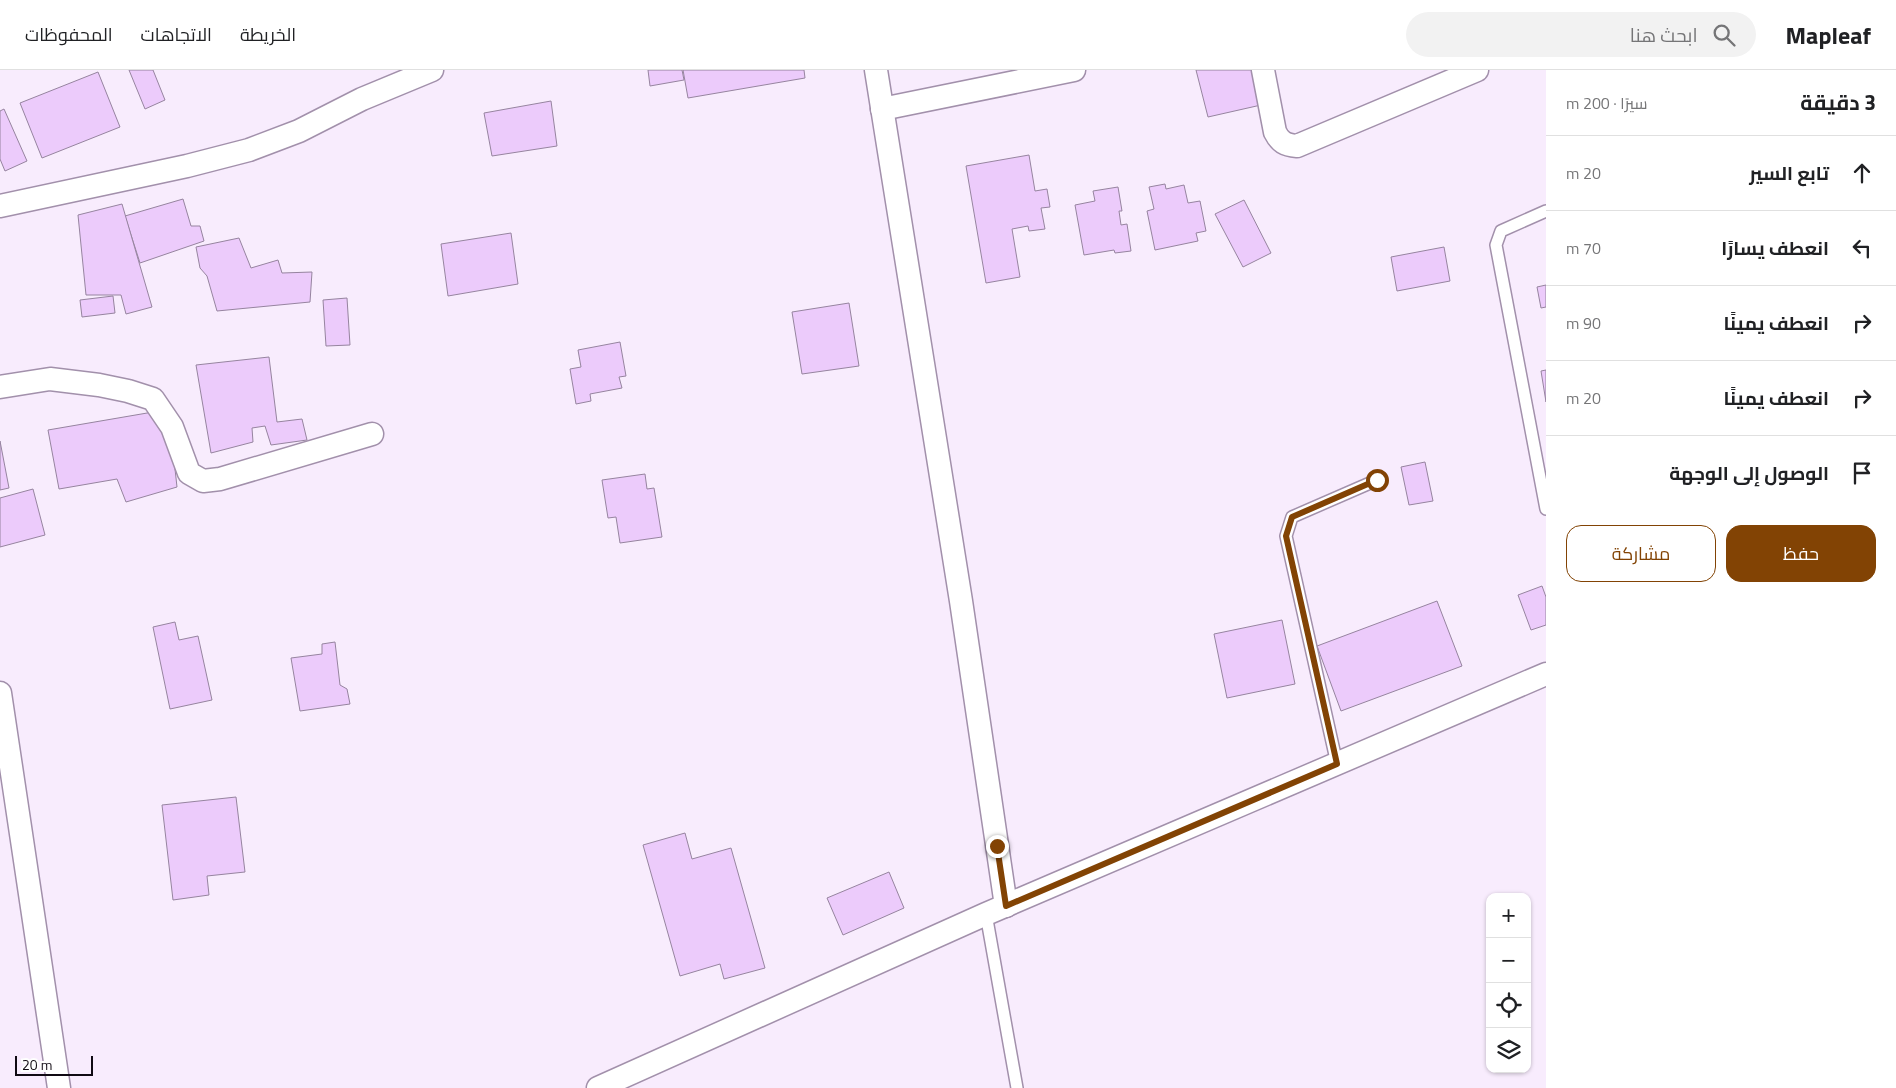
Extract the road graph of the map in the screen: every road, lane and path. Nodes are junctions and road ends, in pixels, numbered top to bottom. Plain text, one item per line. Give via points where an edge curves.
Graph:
1 (432, 70) edge
2 (876, 70) edge
3 (1074, 70) edge
4 (1264, 70) edge
5 (1477, 70) edge
6 (882, 109) junction
7 (0, 206) edge
8 (1546, 211) edge
9 (0, 387) edge
10 (372, 434) dead end
11 (1377, 480) dead end
12 (1546, 509) edge
13 (1546, 674) edge
14 (0, 693) edge
15 (1337, 764) junction
16 (996, 910) junction
17 (59, 1088) edge
18 (598, 1088) edge
19 (1017, 1088) edge

1 - 7 street via 362,99 299,131 249,150
2 - 6 street
3 - 6 street
4 - 5 street via 1275,132 1287,146 1297,146
6 - 16 street via 961,601
8 - 12 lane via 1501,231 1496,245
9 - 10 street via 50,379 99,385 154,399 172,426 189,473 202,481 220,479
11 - 15 lane via 1292,517 1286,536
13 - 15 street
14 - 17 street
15 - 16 street
16 - 18 street
16 - 19 lane

